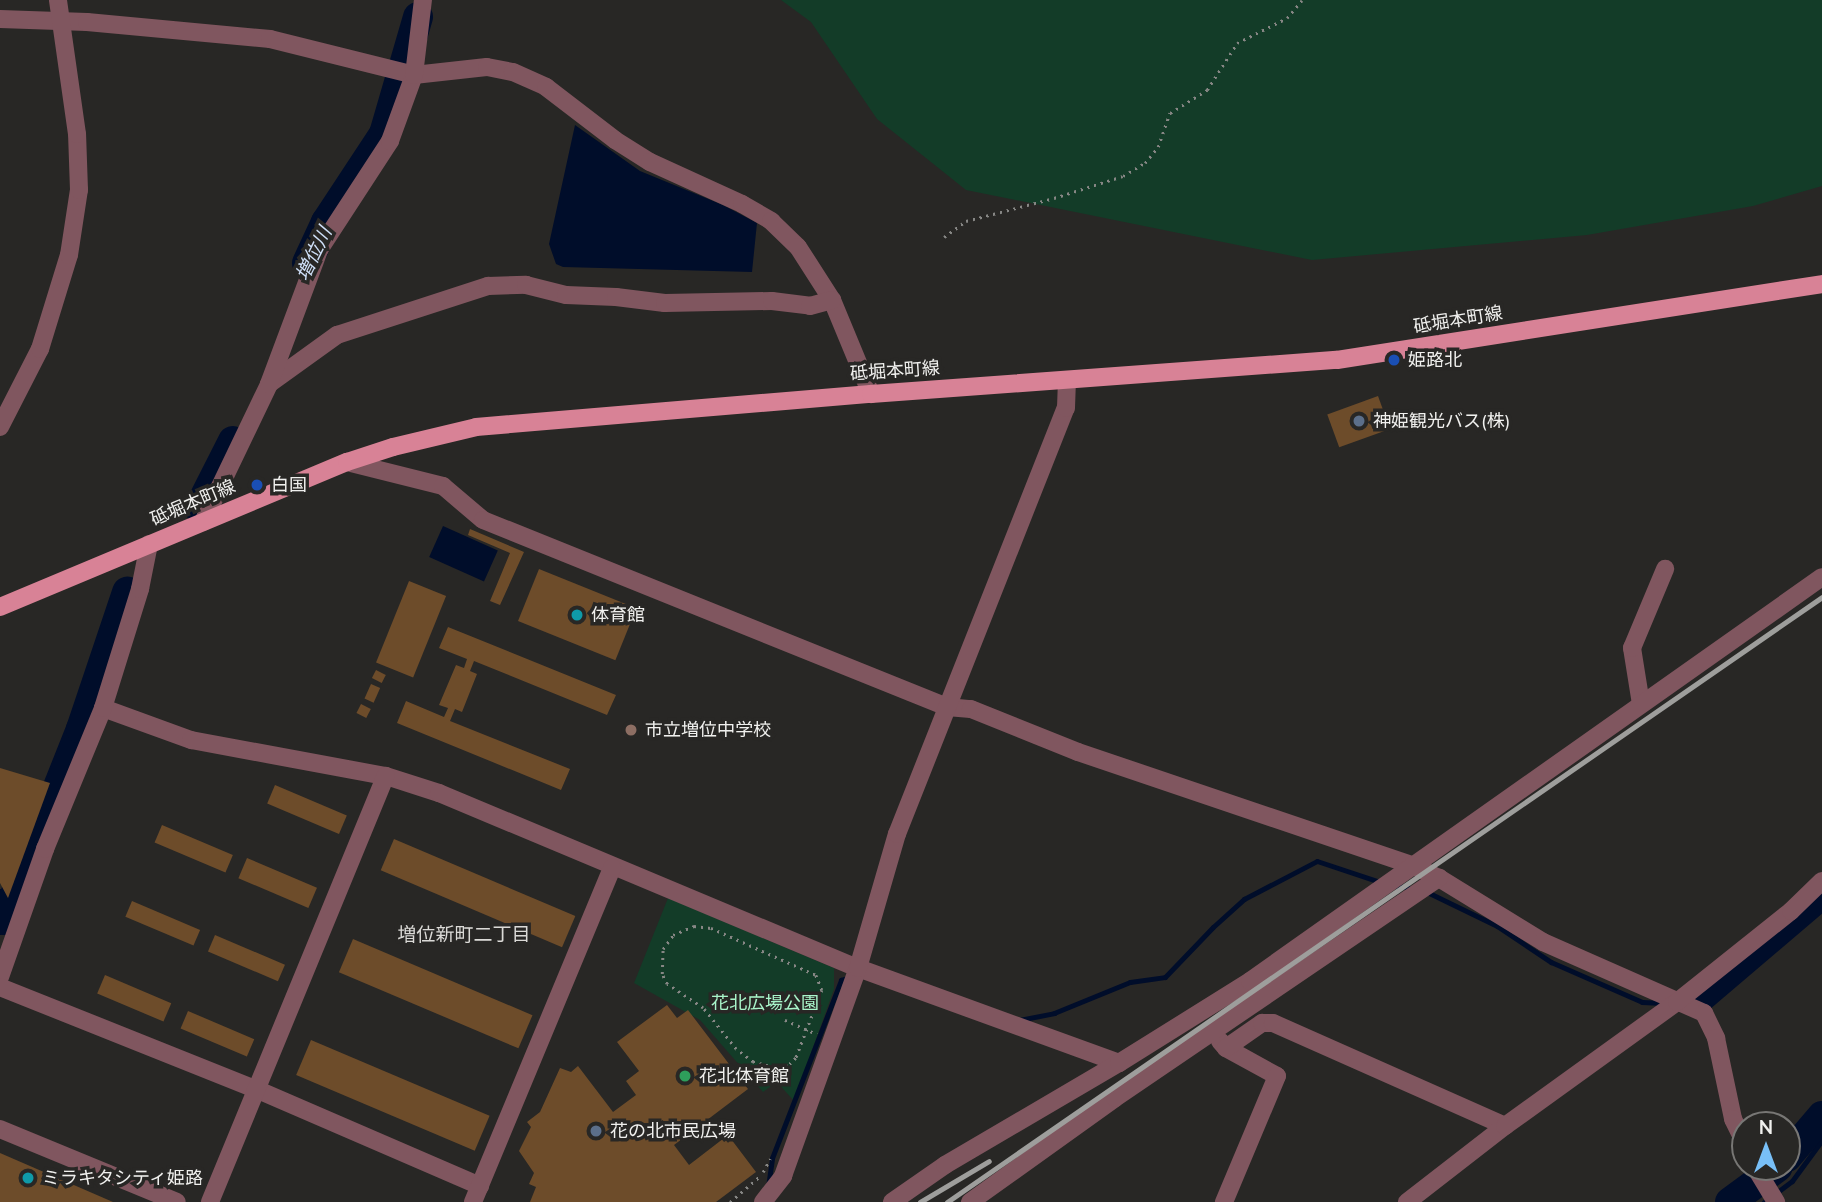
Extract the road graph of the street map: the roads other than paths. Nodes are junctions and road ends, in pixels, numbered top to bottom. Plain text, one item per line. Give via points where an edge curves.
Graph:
1 (58, 0) edge
2 (423, 0) edge
3 (0, 19) edge
4 (61, 22) junction
5 (414, 75) junction
6 (1822, 284) edge
7 (831, 300) junction
8 (1067, 381) junction
9 (269, 384) junction
10 (871, 394) junction
11 (0, 427) edge
12 (347, 462) junction
13 (203, 522) junction
14 (149, 544) junction
15 (1665, 569) dead end
16 (1822, 577) edge
17 (0, 607) edge
18 (1641, 704) junction
19 (947, 707) junction
20 (103, 708) junction
21 (386, 776) junction
22 (1412, 865) junction
23 (612, 868) junction
24 (1439, 878) junction
25 (1822, 881) edge
26 (858, 968) junction
27 (0, 977) edge
28 (0, 987) edge
29 (1677, 1002) junction
30 (1213, 1033) junction
31 (1226, 1048) junction
32 (1119, 1063) junction
33 (258, 1090) junction
34 (1731, 1111) edge
35 (1505, 1126) junction
36 (0, 1129) edge
37 (1763, 1181) edge
38 (477, 1194) edge
39 (768, 1200) edge
40 (177, 1202) edge
41 (210, 1202) edge
42 (892, 1202) edge
43 (970, 1202) edge
44 (1224, 1202) edge
45 (1408, 1202) edge
46 (1776, 1202) edge

1 - 4 street
2 - 5 street
3 - 4 street
4 - 5 street via 270,39
4 - 11 street via 77,134 79,190 69,255 40,349
5 - 7 street via 487,67 513,72 546,87 650,162 771,221 798,247
5 - 9 street via 390,141 319,250
6 - 8 main road, 砥堀本町線 via 1337,360
7 - 9 street via 810,306 772,301 665,303 566,295 526,285 488,286 337,334
7 - 10 street
8 - 10 main road, 砥堀本町線
8 - 19 street via 1066,408
9 - 13 street
10 - 12 main road, 砥堀本町線 via 476,427
12 - 13 main road, 砥堀本町線
12 - 19 street via 443,486 483,520
13 - 14 main road, 砥堀本町線
14 - 17 main road, 砥堀本町線
14 - 20 street
15 - 18 street via 1632,648
16 - 18 street
18 - 22 street
19 - 22 street via 971,709 1077,752
19 - 26 street via 897,834
20 - 21 street via 191,740
20 - 27 street via 45,849
21 - 23 street via 439,793
21 - 33 street
22 - 24 street
22 - 32 street via 1250,981
23 - 26 street
23 - 38 street
24 - 29 street via 1544,942
24 - 30 street
25 - 29 street
26 - 32 street
26 - 39 street via 783,1177
28 - 33 street
29 - 34 street via 1704,1013 1716,1038
29 - 35 street
30 - 31 street
30 - 43 street
31 - 35 street via 1262,1023 1273,1023
31 - 44 street via 1277,1076
32 - 42 street via 945,1165
33 - 38 street
33 - 41 street
35 - 45 street
36 - 40 street
37 - 46 street

